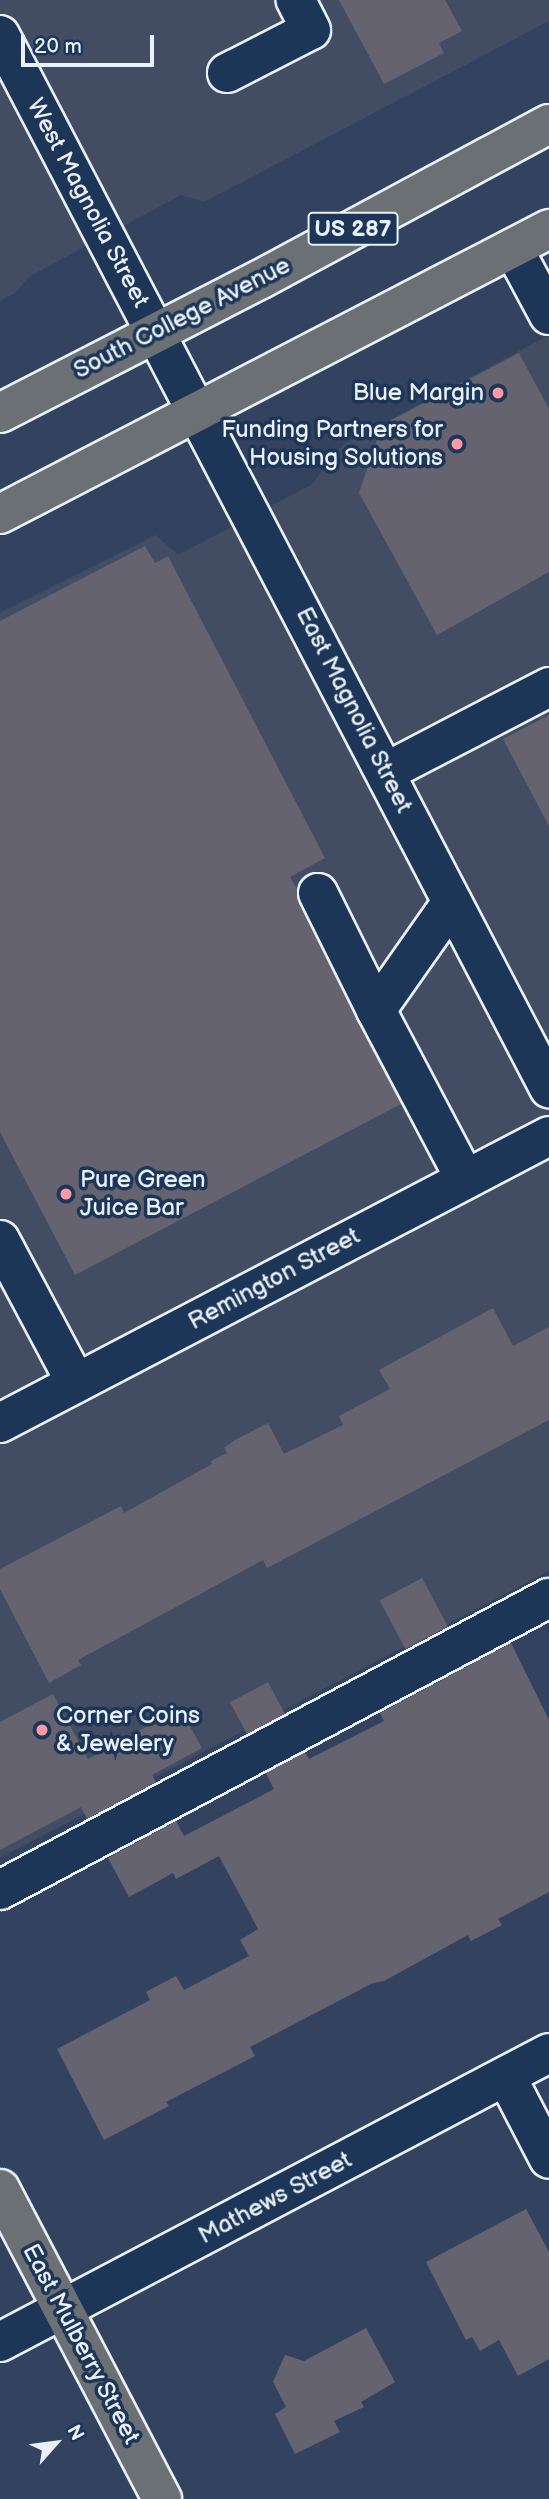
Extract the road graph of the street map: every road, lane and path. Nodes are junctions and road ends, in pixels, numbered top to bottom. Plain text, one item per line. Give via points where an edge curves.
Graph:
1 (296, 0) edge
2 (0, 35) edge
3 (227, 73) dead end
4 (549, 124) edge
5 (549, 229) edge
6 (513, 248) junction
7 (549, 315) edge
8 (157, 333) junction
9 (198, 411) junction
10 (0, 413) edge
11 (0, 514) edge
12 (549, 687) edge
13 (386, 772) junction
14 (317, 893) dead end
15 (452, 902) junction
16 (376, 1010) junction
17 (549, 1087) edge
18 (549, 1136) edge
19 (465, 1179) junction
20 (0, 1240) edge
21 (76, 1383) junction
22 (0, 1423) edge
23 (549, 1598) edge
24 (0, 1889) edge
25 (549, 2053) edge
26 (506, 2076) junction
27 (549, 2159) edge
28 (0, 2189) edge
29 (62, 2309) junction
30 (0, 2342) edge
31 (162, 2499) edge

1 - 3 street via 311,30
2 - 8 street, West Magnolia Street
4 - 8 highway, South College Avenue / US 287
5 - 6 highway
6 - 7 street
6 - 9 highway
8 - 9 street, East Magnolia Street
8 - 10 highway, South College Avenue / US 287
9 - 11 highway
9 - 13 street, East Magnolia Street
12 - 13 street
13 - 15 street, East Magnolia Street
14 - 16 street
15 - 16 street
15 - 17 street, East Magnolia Street
16 - 19 street
18 - 19 street, Remington Street
19 - 21 street, Remington Street
20 - 21 street
21 - 22 street, Remington Street
23 - 24 street
25 - 26 street, Mathews Street
26 - 27 street
26 - 29 street, Mathews Street
28 - 29 highway, East Mulberry Street
29 - 30 street, Mathews Street
29 - 31 highway, East Mulberry Street

